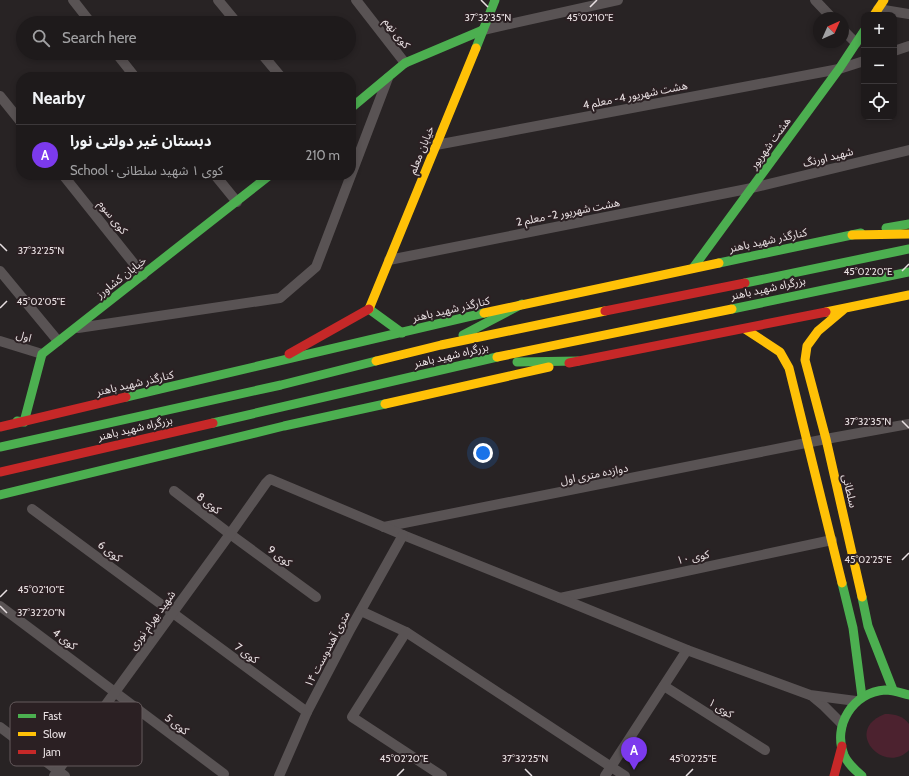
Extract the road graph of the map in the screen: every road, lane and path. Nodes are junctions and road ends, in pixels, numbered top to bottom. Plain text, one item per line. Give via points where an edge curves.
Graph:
1 (73, 0) edge
2 (218, 0) edge
3 (356, 0) edge
4 (495, 0) edge
5 (618, 0) edge
6 (815, 0) edge
7 (879, 8) edge
8 (826, 12) edge
9 (909, 14) edge
10 (86, 16) edge
11 (231, 16) edge
12 (483, 30) junction
13 (861, 35) edge
14 (849, 36) edge
15 (856, 43) junction
16 (909, 46) edge
17 (897, 49) edge
18 (122, 60) edge
19 (267, 60) edge
20 (861, 61) edge
21 (405, 63) junction
22 (839, 69) junction
23 (131, 72) edge
24 (276, 72) edge
25 (388, 76) junction
26 (0, 96) edge
27 (356, 104) edge
28 (16, 116) edge
29 (436, 145) junction
30 (909, 150) edge
31 (356, 161) edge
32 (67, 180) edge
33 (219, 180) edge
34 (264, 180) edge
35 (349, 180) edge
36 (752, 188) junction
37 (237, 202) junction
38 (909, 224) edge
39 (852, 234) junction
40 (909, 234) edge
41 (909, 249) edge
42 (389, 260) junction
43 (693, 268) junction
44 (0, 271) edge
45 (909, 272) edge
46 (144, 275) junction
47 (909, 296) edge
48 (522, 304) junction
49 (369, 309) junction
50 (844, 309) junction
51 (76, 328) junction
52 (745, 329) junction
53 (402, 333) junction
54 (58, 341) junction
55 (0, 342) edge
56 (441, 346) junction
57 (42, 354) junction
58 (578, 361) junction
59 (275, 362) junction
60 (474, 362) junction
61 (0, 418) edge
62 (24, 422) junction
63 (909, 424) edge
64 (0, 427) edge
65 (826, 439) junction
66 (808, 444) junction
67 (0, 447) edge
68 (0, 472) edge
69 (174, 491) dead end
70 (0, 494) edge
71 (32, 509) dead end
72 (384, 527) junction
73 (230, 534) junction
74 (403, 535) junction
75 (832, 540) junction
76 (316, 597) dead end
77 (560, 598) junction
78 (0, 606) edge
79 (361, 611) junction
80 (173, 613) junction
81 (406, 632) junction
82 (687, 650) junction
83 (664, 686) junction
84 (893, 690) junction
85 (115, 692) junction
86 (810, 695) junction
87 (909, 695) edge
88 (859, 699) junction
89 (108, 702) edge
90 (128, 702) edge
91 (142, 712) edge
92 (307, 712) junction
93 (842, 724) junction
94 (0, 727) edge
95 (10, 735) edge
96 (842, 746) junction
97 (765, 750) dead end
98 (49, 766) edge
99 (611, 766) junction
100 (59, 774) edge
101 (224, 774) dead end
102 (279, 776) edge
103 (442, 776) edge
104 (605, 776) edge
105 (625, 776) edge
106 (834, 776) edge
107 (862, 776) edge

1 - 10 street
2 - 11 street
3 - 21 street, کوی نهم
4 - 12 main road, خیابان معلم
5 - 12 street
6 - 8 street
7 - 9 street
12 - 21 main road
12 - 29 main road, خیابان معلم
13 - 15 main road, هشت شهریور
14 - 15 street
15 - 22 main road, هشت شهریور
16 - 17 street
18 - 23 street
19 - 24 street
20 - 22 street, هشت شهریور 4- معلم 4
21 - 25 main road
22 - 29 street, هشت شهریور 4- معلم 4
22 - 36 main road, هشت شهریور
25 - 27 main road
25 - 31 street
26 - 28 street
29 - 42 main road, خیابان معلم
30 - 36 street, شهید اورنگ
32 - 46 street, کوی سوم
33 - 37 street
34 - 37 main road, خیابان کشاورز
35 - 51 street via 316,267 280,298
36 - 42 street, هشت شهریور 2- معلم 2
36 - 43 main road, هشت شهریور
37 - 46 main road, خیابان کشاورز
38 - 39 main road, کنارگذر شهید باهنر
39 - 40 main road
39 - 43 main road, کنارگذر شهید باهنر
41 - 56 main road, بزرگراه شهید باهنر
42 - 49 main road, خیابان معلم
43 - 48 main road, کنارگذر شهید باهنر
44 - 54 street
45 - 60 main road, بزرگراه شهید باهنر
46 - 51 main road, خیابان کشاورز
47 - 50 main road
48 - 53 main road, کنارگذر شهید باهنر
48 - 56 main road
49 - 53 main road
49 - 59 main road
50 - 52 main road
50 - 65 main road, سلطانی via 818,331 807,346 805,360
51 - 54 main road, خیابان کشاورز
52 - 58 main road
52 - 66 main road via 780,352 789,368
53 - 59 main road, کنارگذر شهید باهنر
54 - 57 main road, خیابان کشاورز
55 - 57 street, اول
56 - 67 main road, بزرگراه شهید باهنر via 281,385
57 - 62 main road
58 - 60 main road
58 - 70 main road via 284,426
59 - 62 main road, کنارگذر شهید باهنر
60 - 68 main road, بزرگراه شهید باهنر
61 - 62 main road
62 - 64 main road, کنارگذر شهید باهنر
63 - 65 street, دوازده متری اول
65 - 66 street, دوازده متری اول
65 - 84 main road, سلطانی via 868,626
66 - 72 street, دوازده متری اول
66 - 75 main road
69 - 73 street, کوی 8
71 - 80 street, کوی 6
72 - 73 street, شهید بهرام نوری via 270,479
72 - 74 street
73 - 76 street, کوی 9
73 - 80 street, شهید بهرام نوری
74 - 77 street
74 - 79 street, ۱۴ متری آهندوست
75 - 77 street, کوی ۱۰
75 - 88 main road via 853,628
77 - 82 street
78 - 85 street, کوی 4
79 - 81 street
79 - 92 street, ۱۴ متری آهندوست
80 - 85 street, شهید بهرام نوری
80 - 92 street, کوی 7
81 - 99 street
81 - 103 street via 352,717
82 - 83 street
82 - 86 street
83 - 97 street, کوی ۱
83 - 99 street
84 - 87 main road
84 - 88 main road via 877,691
85 - 89 street, شهید بهرام نوری
85 - 90 street, کوی 5
86 - 88 street
86 - 93 street
88 - 93 main road
91 - 101 street, کوی 5
92 - 102 street, ۱۴ متری آهندوست
93 - 96 main road
94 - 95 street
96 - 106 main road
96 - 107 main road via 844,755 853,769
98 - 100 street
99 - 104 street
99 - 105 street

